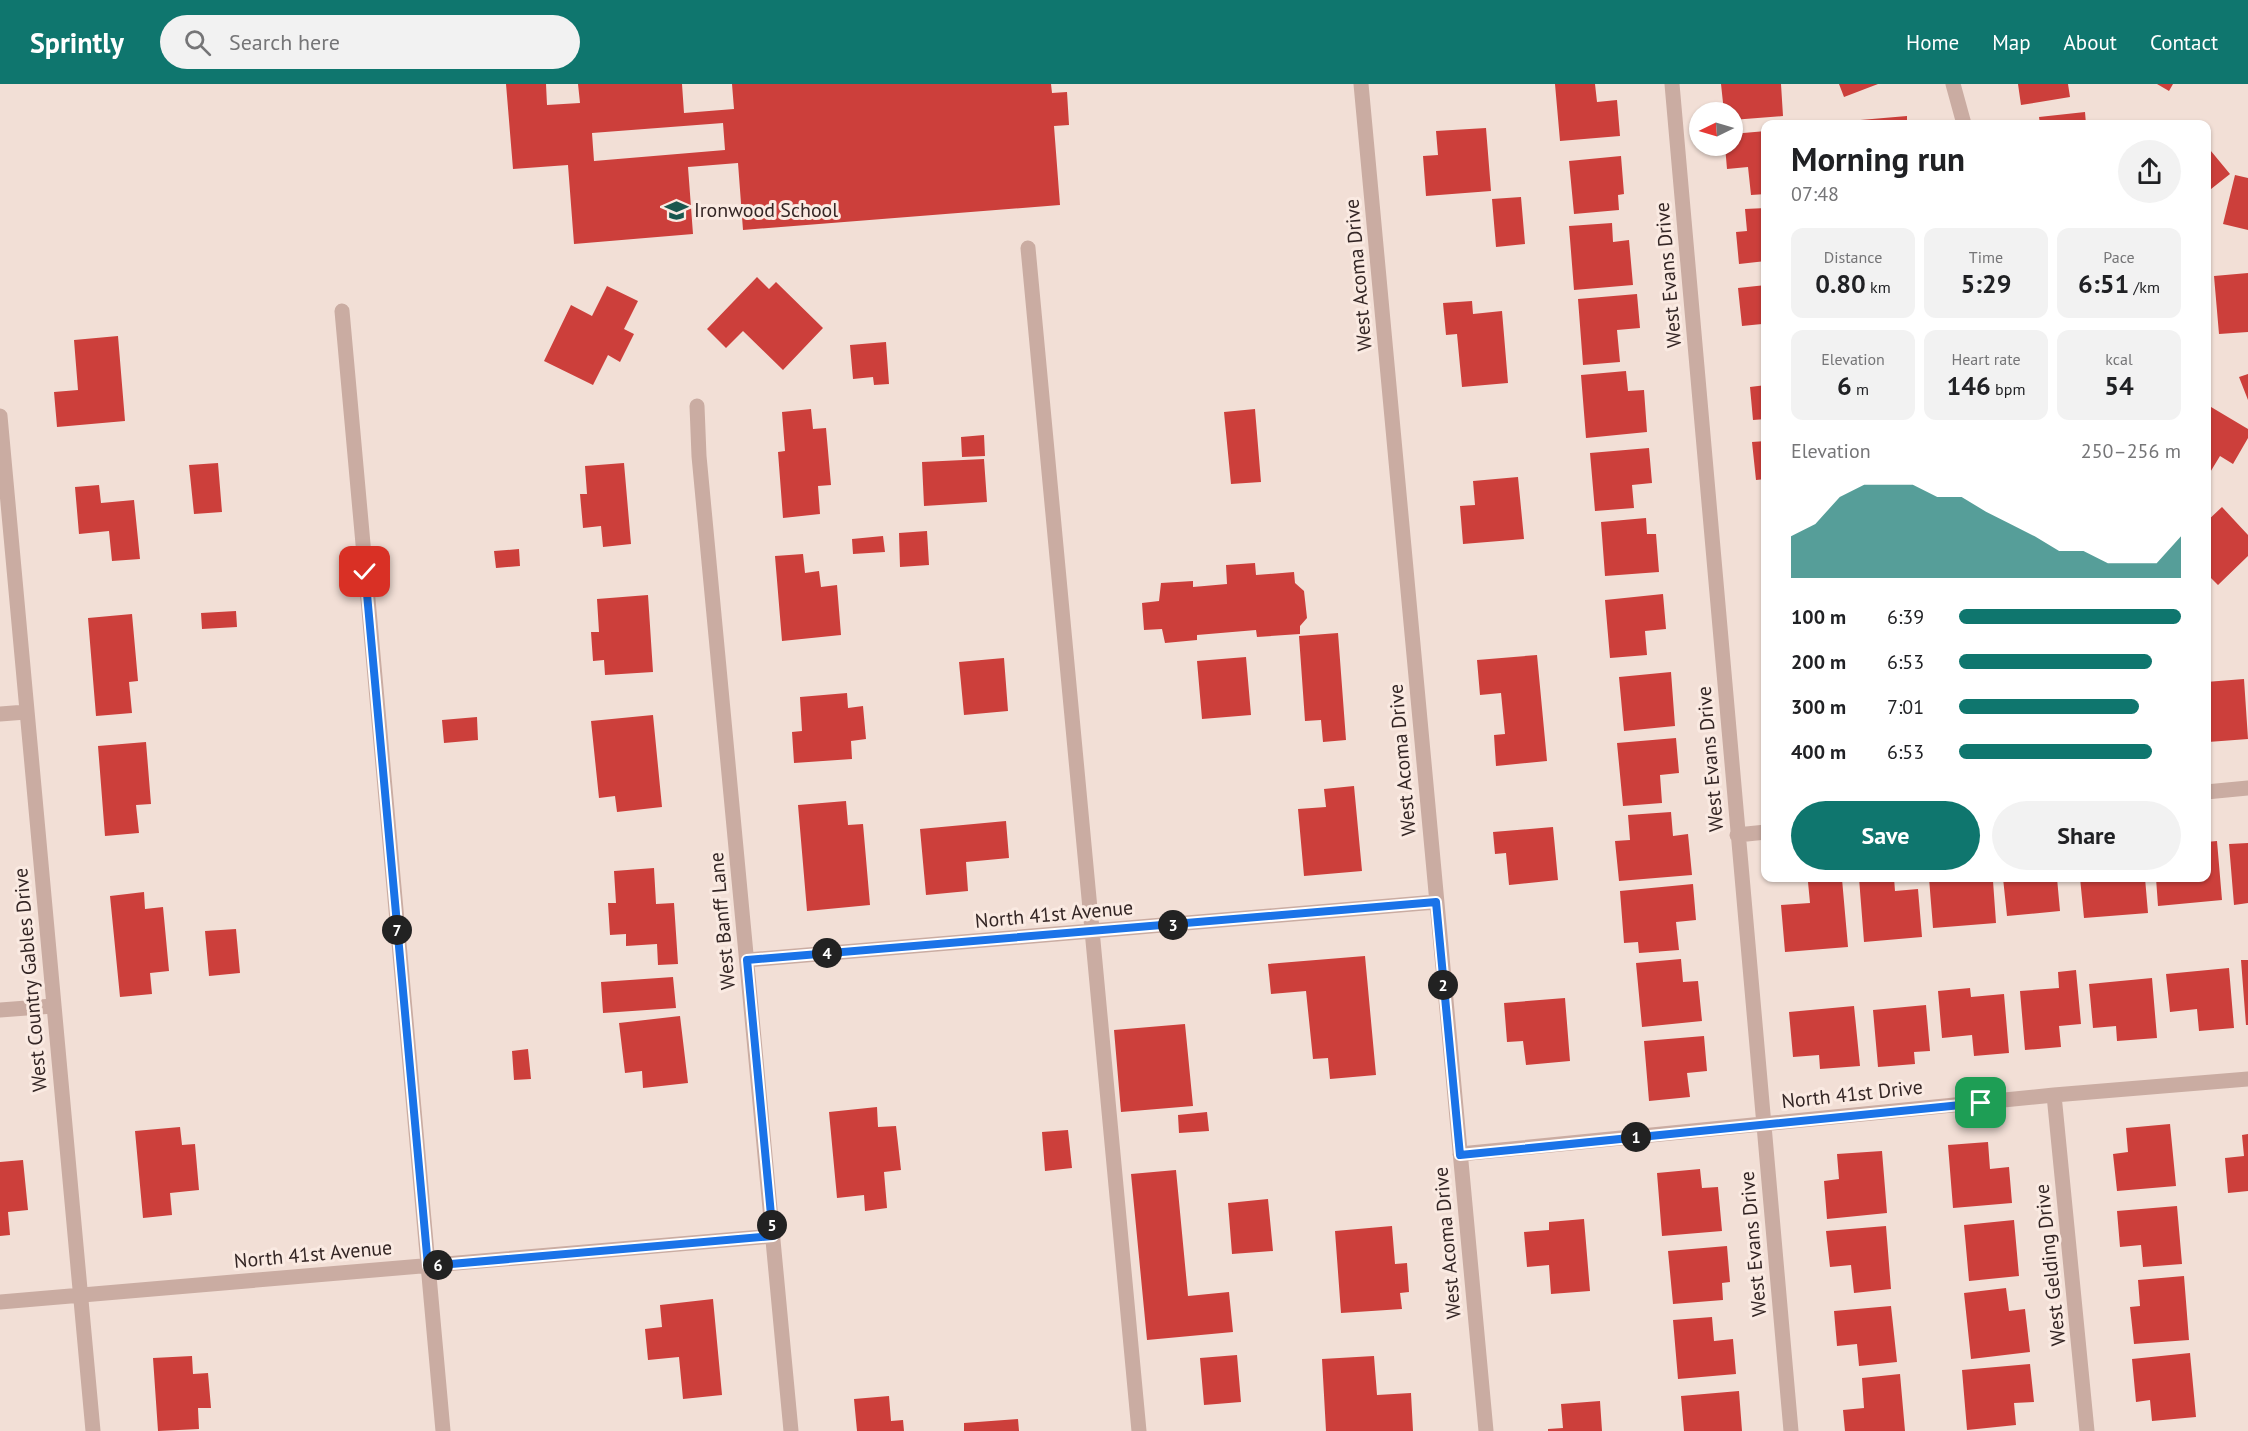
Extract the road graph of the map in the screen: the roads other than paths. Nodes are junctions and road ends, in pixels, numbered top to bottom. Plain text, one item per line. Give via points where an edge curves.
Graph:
1 (1361, 84) edge
2 (1672, 84) edge
3 (1953, 84) edge
4 (1963, 120) edge
5 (1028, 248) dead end
6 (342, 311) dead end
7 (697, 406) dead end
8 (0, 417) edge
9 (26, 712) junction
10 (0, 714) edge
11 (2248, 788) edge
12 (2211, 792) edge
13 (1761, 833) edge
14 (1737, 835) junction
15 (1436, 902) junction
16 (1093, 932) junction
17 (747, 960) junction
18 (53, 1006) junction
19 (0, 1010) edge
20 (2248, 1079) edge
21 (2054, 1095) junction
22 (1763, 1124) junction
23 (1460, 1155) junction
24 (773, 1236) junction
25 (428, 1266) junction
26 (80, 1296) junction
27 (0, 1302) edge
28 (93, 1431) edge
29 (443, 1431) edge
30 (791, 1431) edge
31 (1139, 1431) edge
32 (1486, 1431) edge
33 (1791, 1431) edge
34 (2087, 1431) edge

1 - 15 street, West Acoma Drive
2 - 14 street, West Evans Drive
3 - 4 street
5 - 16 street
6 - 25 street
7 - 17 street, West Banff Lane
8 - 9 street, West Country Gables Drive
9 - 10 street
9 - 18 street, West Country Gables Drive
11 - 12 street
13 - 14 street
14 - 22 street, West Evans Drive
15 - 16 street, North 41st Avenue
15 - 23 street, West Acoma Drive
16 - 17 street, North 41st Avenue
16 - 31 street
17 - 24 street, West Banff Lane
18 - 19 street
18 - 26 street, West Country Gables Drive
20 - 21 street, North 41st Drive
21 - 22 street, North 41st Drive
21 - 34 street, West Gelding Drive
22 - 23 street, North 41st Drive
22 - 33 street, West Evans Drive
23 - 32 street, West Acoma Drive
24 - 25 street, North 41st Avenue
24 - 30 street, West Banff Lane
25 - 26 street, North 41st Avenue
25 - 29 street
26 - 27 street, North 41st Avenue
26 - 28 street, West Country Gables Drive

